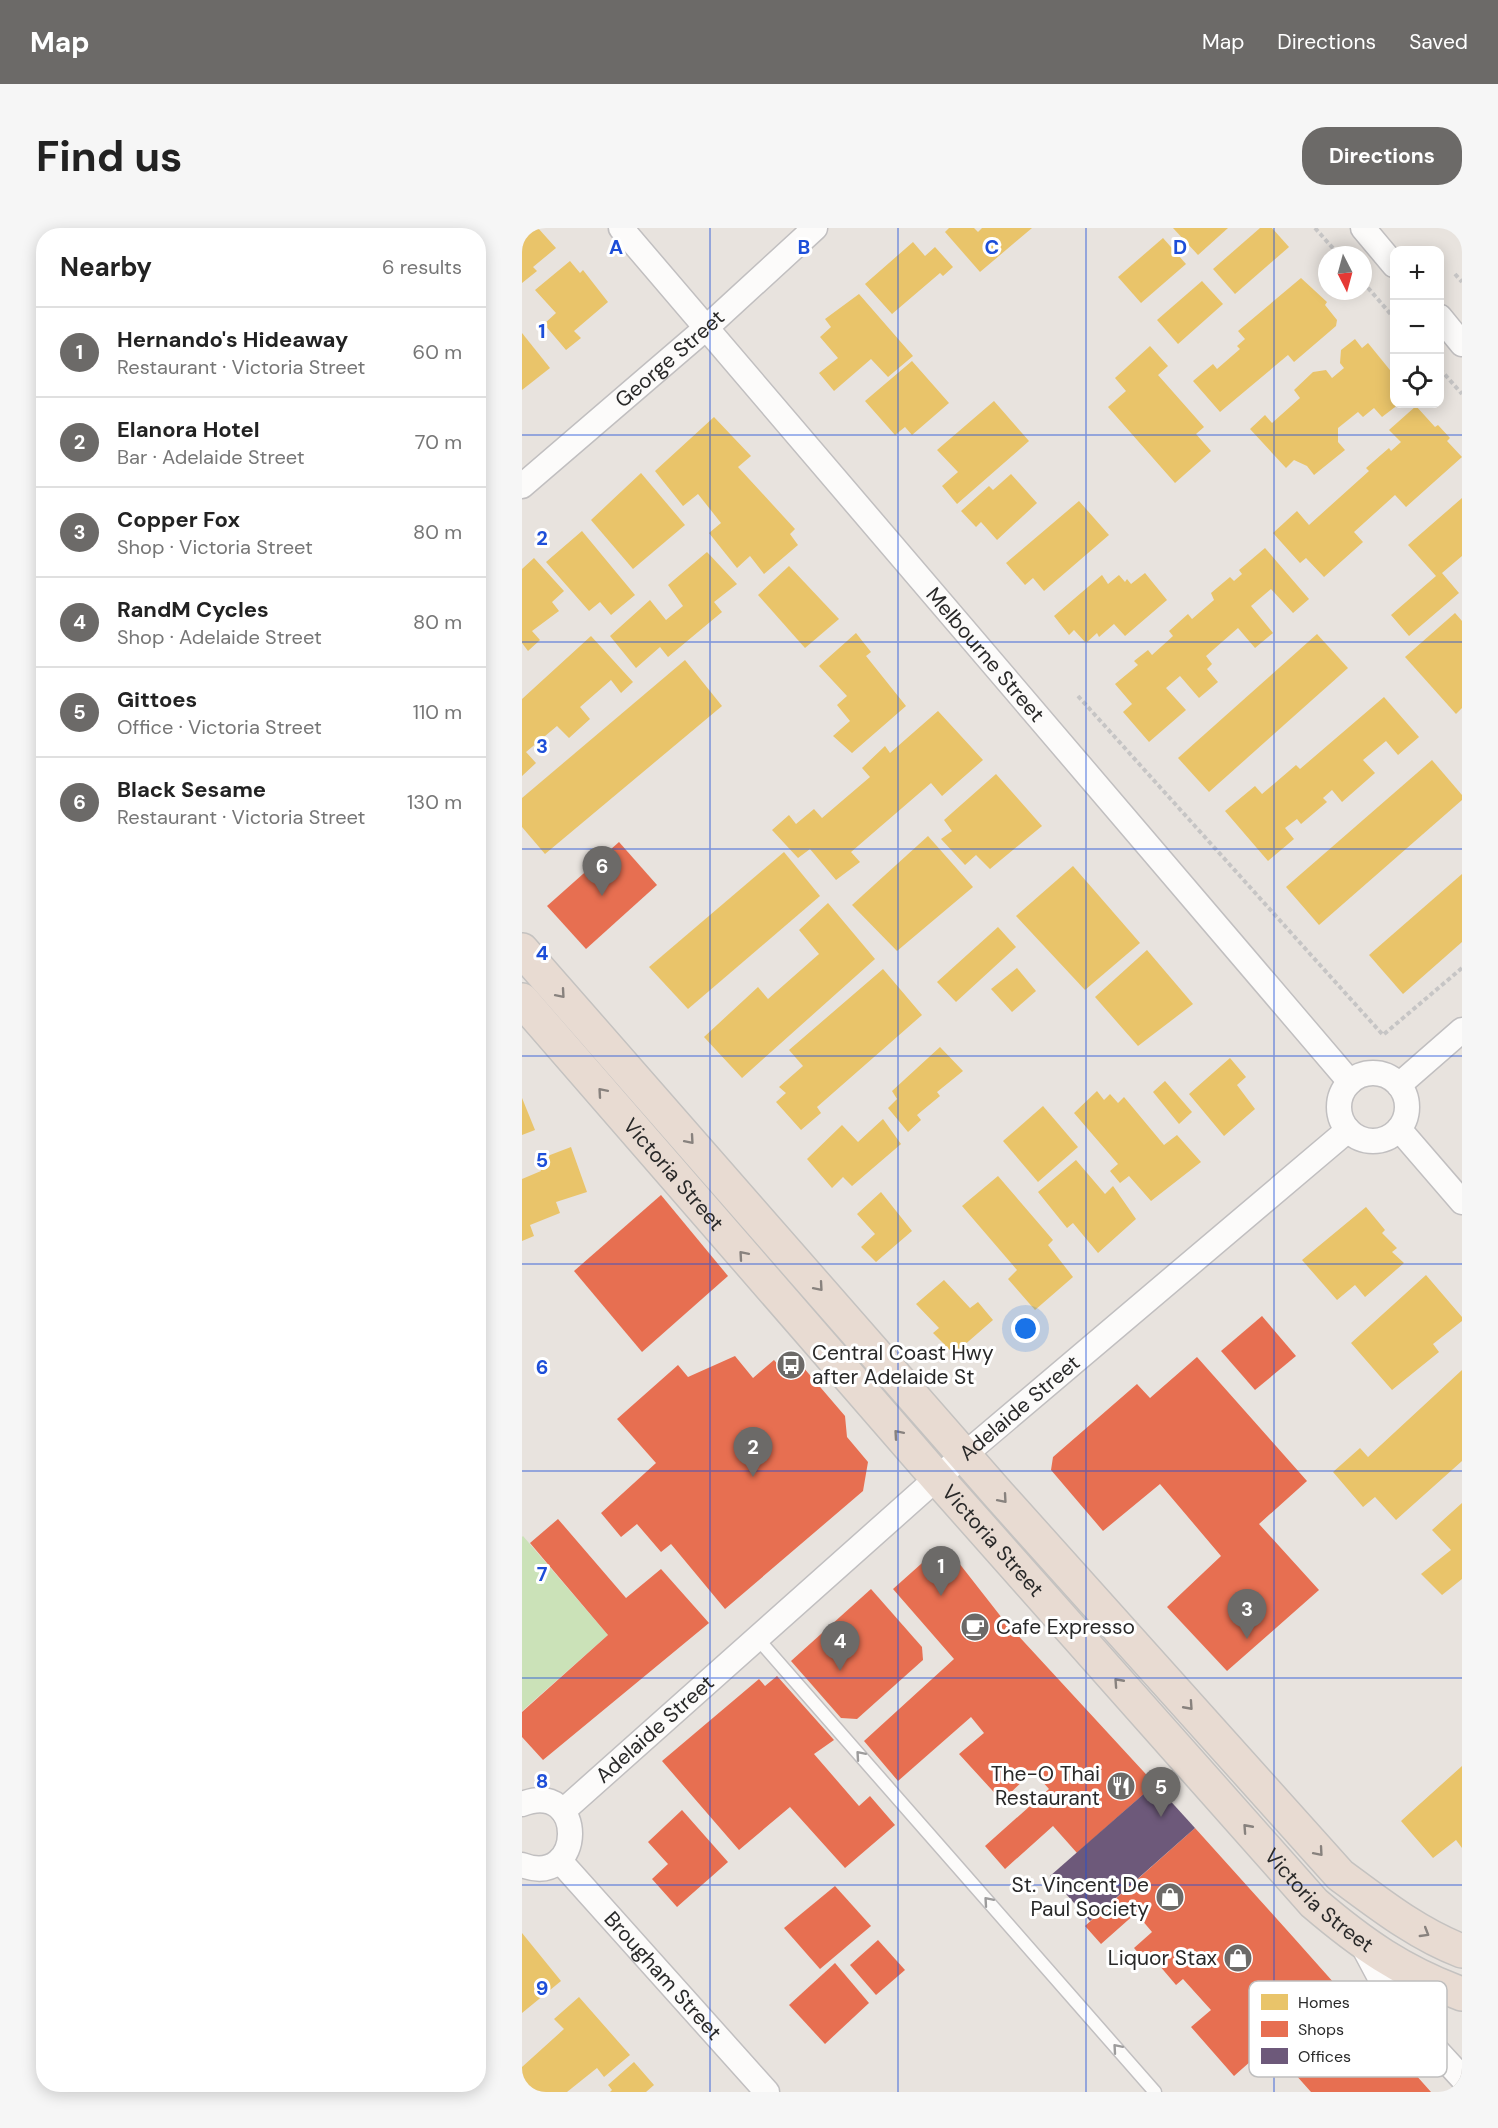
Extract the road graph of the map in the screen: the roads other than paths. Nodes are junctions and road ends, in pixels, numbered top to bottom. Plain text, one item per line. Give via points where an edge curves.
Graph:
1 (621, 228) edge
2 (815, 228) edge
3 (1363, 228) edge
4 (1390, 259) edge
5 (1444, 322) edge
6 (706, 328) junction
7 (1462, 344) edge
8 (522, 486) edge
9 (522, 950) edge
10 (522, 1000) edge
11 (1462, 1030) edge
12 (1350, 1082) junction
13 (1399, 1085) junction
14 (1399, 1129) junction
15 (1348, 1130) junction
16 (1462, 1202) edge
17 (966, 1454) junction
18 (937, 1478) junction
19 (757, 1638) junction
20 (522, 1804) edge
21 (563, 1812) junction
22 (560, 1861) junction
23 (522, 1865) edge
24 (1362, 1944) junction
25 (1462, 1951) edge
26 (1382, 1981) edge
27 (1428, 1981) edge
28 (1447, 1988) edge
29 (1462, 1994) edge
30 (1447, 2062) edge
31 (1462, 2078) edge
32 (767, 2092) edge
33 (1155, 2092) edge

1 - 6 street, Melbourne Street
2 - 6 street, George Street
3 - 4 street
5 - 7 street
6 - 8 street, George Street
6 - 12 street, Melbourne Street
9 -> 17 highway, Victoria Street
18 -> 10 highway, Victoria Street
11 - 13 street
12 - 13 street via 1370,1073 1390,1077
12 - 15 street via 1339,1111
13 - 14 street via 1407,1112
14 - 15 street via 1379,1141 1357,1137
14 - 16 street
15 - 17 street, Adelaide Street
17 - 18 street, Adelaide Street
17 -> 25 highway, Victoria Street via 1340,1875 1390,1912
18 - 19 street, Adelaide Street
24 -> 18 highway, Victoria Street via 1307,1896
19 - 21 street, Adelaide Street
33 -> 19 lane
20 - 21 street via 545,1801
21 - 22 street via 569,1821 571,1842
22 - 23 street via 540,1868
22 - 32 street, Brougham Street
24 - 26 street, Victoria Street
24 - 27 highway
28 - 29 highway
30 - 31 street, Victoria Street

